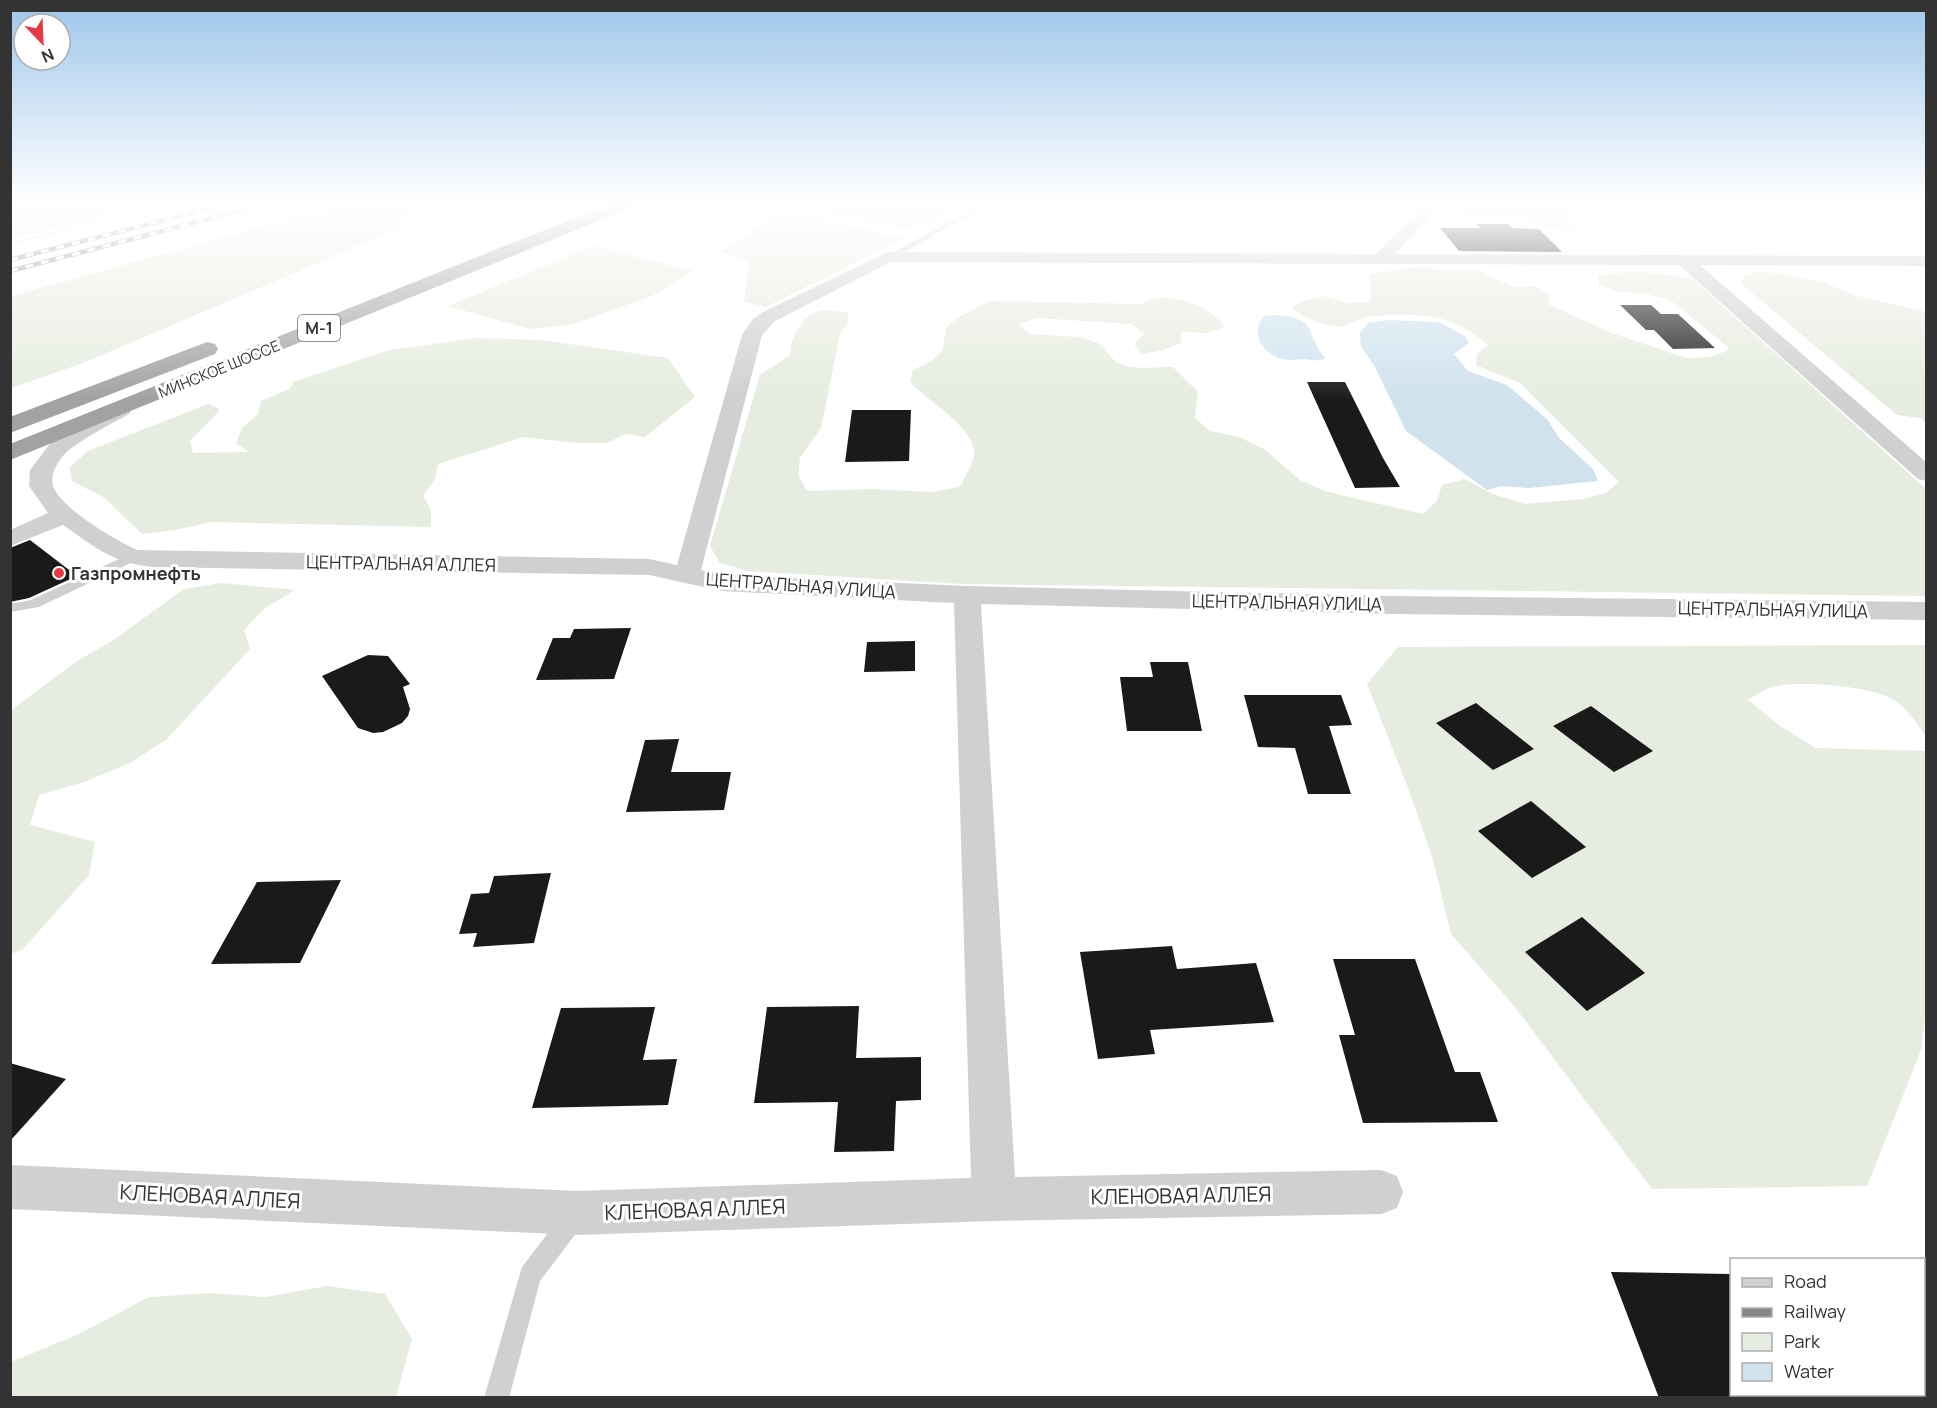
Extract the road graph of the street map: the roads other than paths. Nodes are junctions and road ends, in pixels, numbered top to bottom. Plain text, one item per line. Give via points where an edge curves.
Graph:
1 (414, 269) edge
2 (465, 269) edge
3 (865, 269) edge
4 (1693, 269) edge
5 (375, 284) dead end
6 (231, 340) dead end
7 (123, 407) junction
8 (10, 426) edge
9 (10, 453) edge
10 (1926, 474) edge
11 (65, 516) junction
12 (10, 540) edge
13 (142, 558) junction
14 (649, 567) joint
15 (687, 575) junction
16 (967, 595) junction
17 (10, 608) edge
18 (1926, 611) edge
19 (10, 1187) edge
20 (1381, 1192) dead end
21 (994, 1199) junction
22 (577, 1213) junction
23 (496, 1398) edge

1 - 5 highway
2 - 7 highway, МИНСКОЕ ШОССЕ / М-1
3 - 15 street via 768,317 752,335
4 - 10 street
6 - 8 highway, МИНСКОЕ ШОССЕ
7 - 9 highway, МИНСКОЕ ШОССЕ / М-1
7 - 11 street via 60,446 42,470 41,486
11 - 12 street
11 - 13 street
13 - 14 street, ЦЕНТРАЛЬНАЯ АЛЛЕЯ
13 - 17 lane via 34,604
14 - 15 street, ЦЕНТРАЛЬНАЯ УЛИЦА
15 - 16 street, ЦЕНТРАЛЬНАЯ УЛИЦА via 722,583
16 - 18 street, ЦЕНТРАЛЬНАЯ УЛИЦА
16 - 21 street
19 - 22 street, КЛЕНОВАЯ АЛЛЕЯ
20 - 21 street, КЛЕНОВАЯ АЛЛЕЯ
21 - 22 street, КЛЕНОВАЯ АЛЛЕЯ
22 - 23 lane via 530,1275

